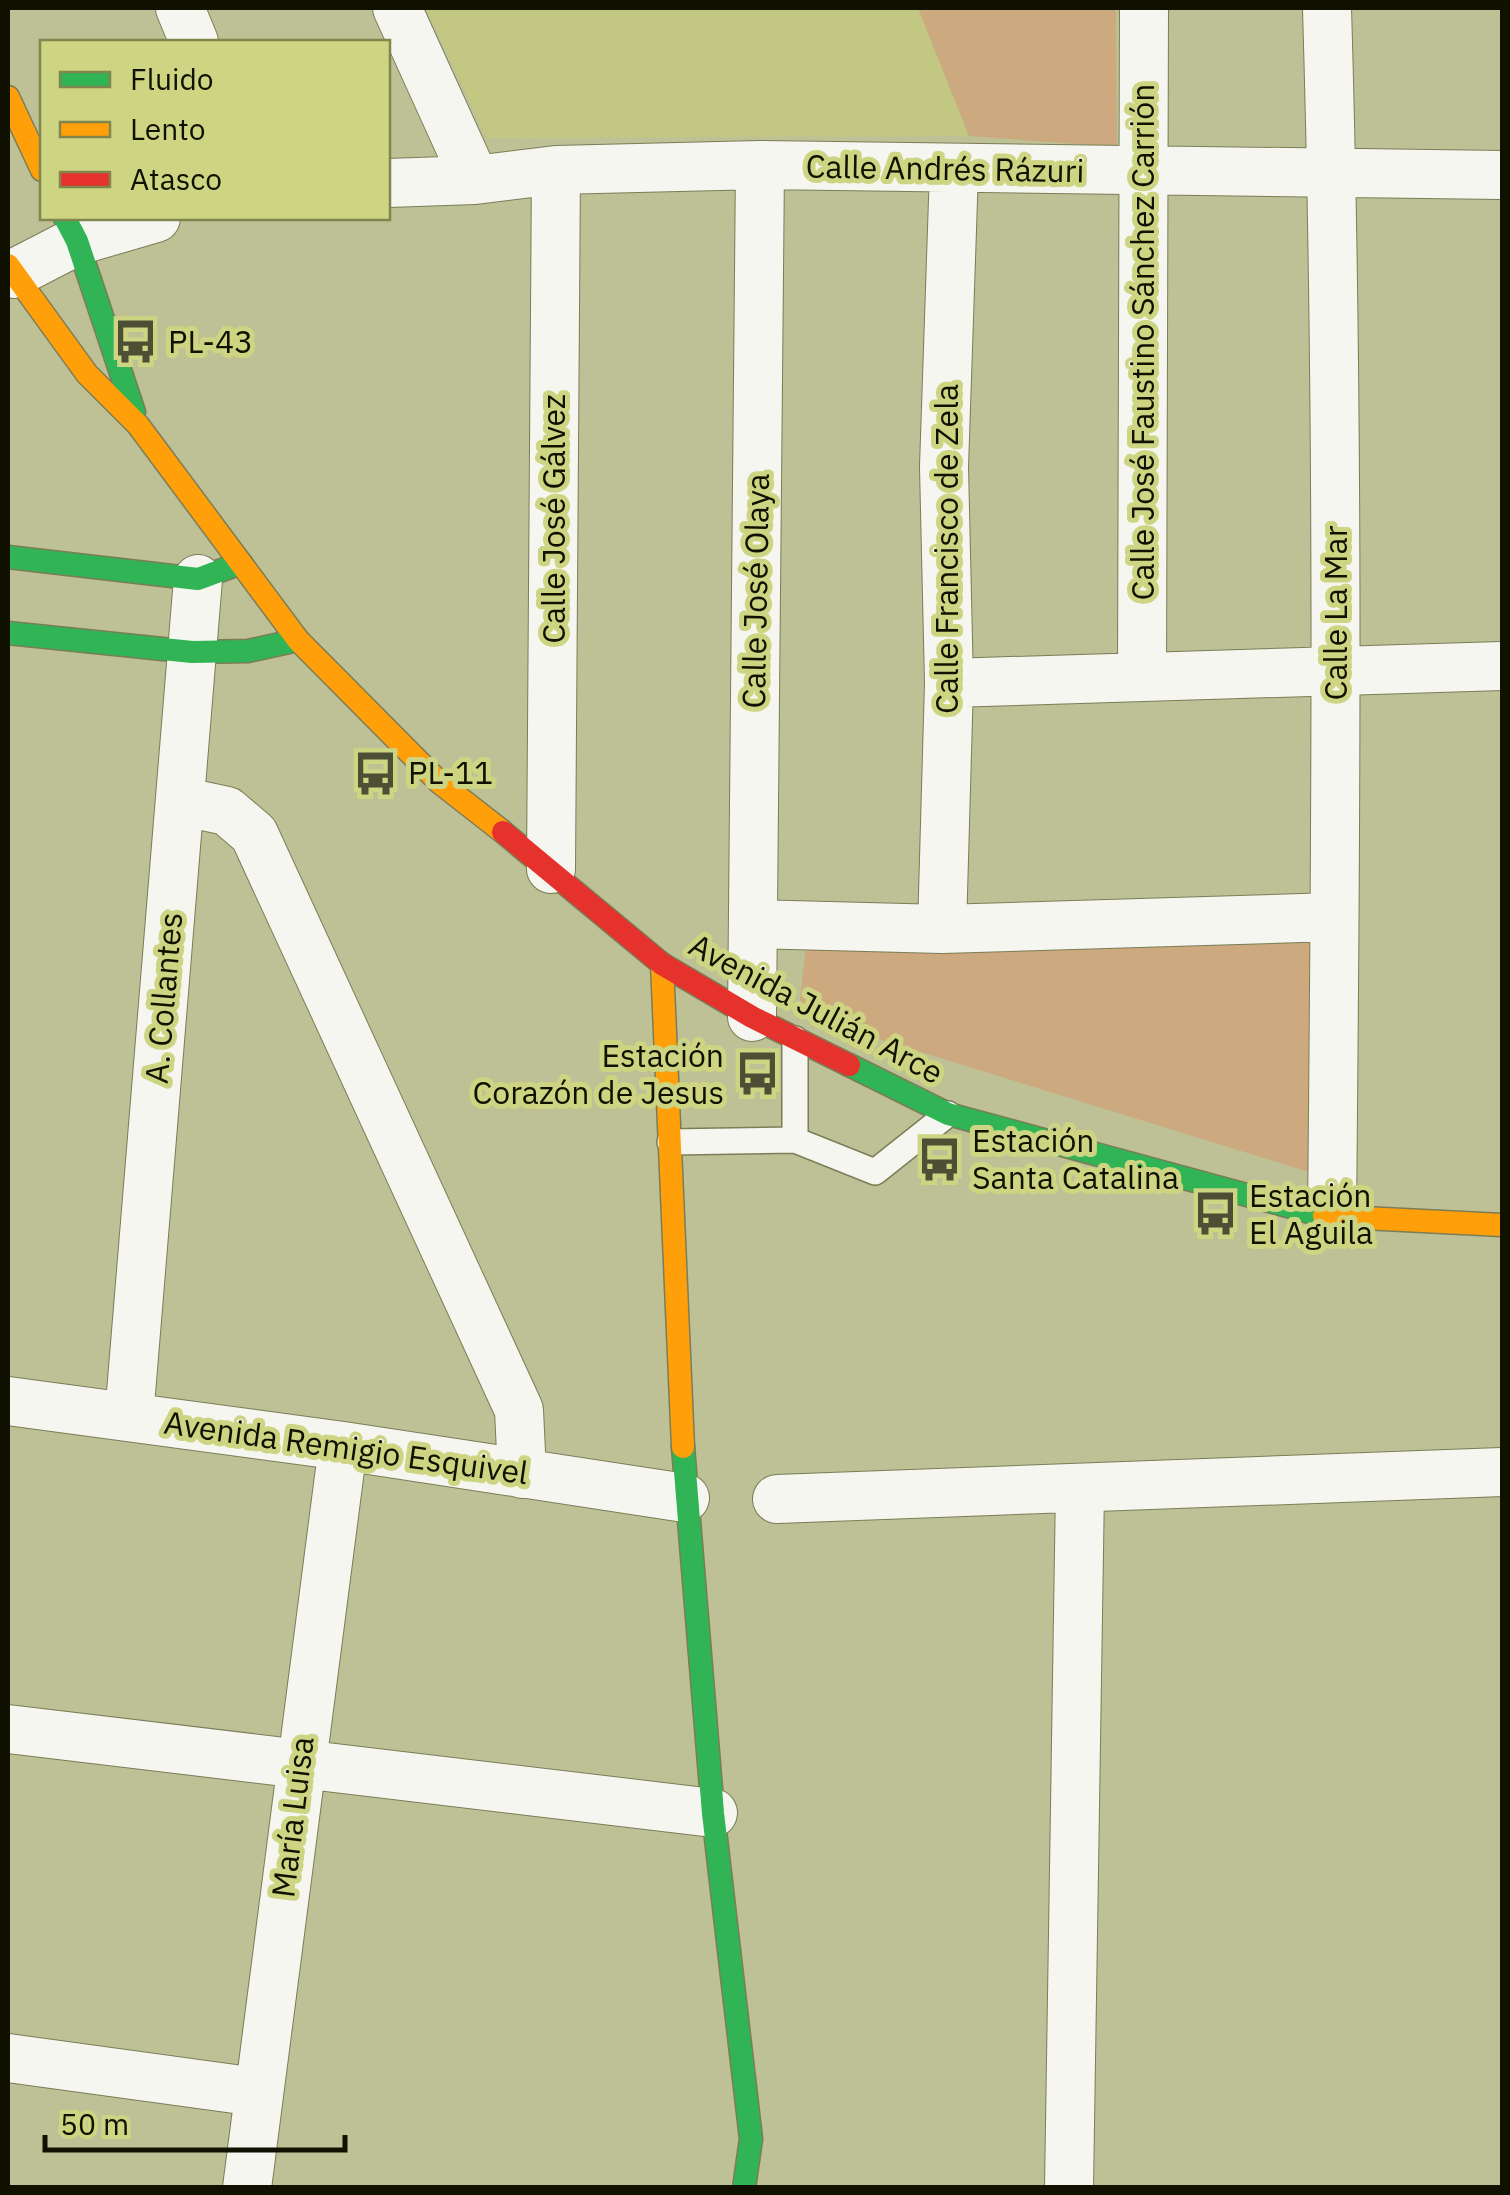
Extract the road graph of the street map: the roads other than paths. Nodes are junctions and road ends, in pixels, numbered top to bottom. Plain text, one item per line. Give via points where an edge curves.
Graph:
1 (180, 8) edge
2 (397, 8) edge
3 (1144, 8) edge
4 (1327, 8) edge
5 (193, 40) edge
6 (8, 97) edge
7 (760, 165) junction
8 (40, 166) edge
9 (556, 170) junction
10 (954, 170) junction
11 (1143, 172) junction
12 (1332, 174) junction
13 (1502, 174) edge
14 (474, 180) junction
15 (390, 183) edge
16 (142, 220) edge
17 (71, 230) edge
18 (10, 270) edge
19 (138, 424) junction
20 (8, 557) edge
21 (220, 571) junction
22 (8, 632) edge
23 (298, 640) junction
24 (192, 652) junction
25 (1502, 666) edge
26 (1336, 672) junction
27 (1142, 677) junction
28 (949, 683) junction
29 (180, 801) junction
30 (551, 869) junction
31 (1334, 918) junction
32 (753, 924) junction
33 (942, 929) junction
34 (662, 964) junction
35 (752, 1017) junction
36 (795, 1038) junction
37 (948, 1114) junction
38 (796, 1140) junction
39 (670, 1142) junction
40 (1332, 1218) junction
41 (1502, 1225) edge
42 (8, 1401) edge
43 (130, 1417) junction
44 (343, 1446) junction
45 (1502, 1472) edge
46 (522, 1474) junction
47 (1080, 1488) junction
48 (684, 1498) junction
49 (778, 1499) dead end
50 (8, 1729) edge
51 (300, 1765) junction
52 (713, 1814) junction
53 (8, 2058) edge
54 (258, 2092) junction
55 (247, 2188) edge
56 (744, 2188) edge
57 (1069, 2188) edge

1 - 5 street
2 - 14 street
3 - 11 street, Calle José Faustino Sánchez Carrión
4 - 12 street, Calle La Mar
6 - 8 main road
7 - 9 street, Calle Andrés Rázuri
7 - 10 street, Calle Andrés Rázuri
7 - 32 street, Calle José Olaya
9 - 14 street, Calle Andrés Rázuri
9 - 30 street, Calle José Gálvez
10 - 11 street, Calle Andrés Rázuri
10 - 28 street, Calle Francisco de Zela via 944,467
11 - 12 street, Calle Andrés Rázuri
11 - 27 street, Calle José Faustino Sánchez Carrión
12 - 13 street, Calle Andrés Rázuri
12 - 26 street, Calle La Mar
14 - 15 street, Calle Andrés Rázuri
16 - 17 street
17 - 18 street
17 - 19 main road, Avenida Julián Arce
18 - 19 main road, Avenida Julián Arce via 87,374
19 - 21 main road, Avenida Julián Arce
20 - 21 main road
21 - 23 main road, Avenida Julián Arce
21 - 24 street, A. Collantes
22 - 24 main road
23 - 24 main road via 248,652
23 - 30 main road, Avenida Julián Arce via 440,782
24 - 29 street, A. Collantes
25 - 26 street
26 - 27 street
26 - 31 street, Calle La Mar
27 - 28 street
28 - 33 street, Calle Francisco de Zela
29 - 43 street, A. Collantes
29 - 46 street via 227,811 254,834 519,1410
30 - 34 main road, Avenida Julián Arce
31 - 33 street
31 - 40 street, Calle La Mar
32 - 33 street
32 - 35 street, Calle José Olaya
34 - 35 main road, Avenida Julián Arce
34 - 39 main road
35 - 36 main road, Avenida Julián Arce
36 - 37 main road, Avenida Julián Arce
36 - 38 lane
37 - 38 lane via 875,1172
37 - 40 main road, Avenida Julián Arce
38 - 39 lane
39 - 48 main road
40 - 41 main road, Avenida Julián Arce
42 - 43 street, Avenida Remigio Esquivel
43 - 44 street, Avenida Remigio Esquivel
44 - 46 street, Avenida Remigio Esquivel
44 - 51 street, María Luisa
45 - 47 street
46 - 48 street, Avenida Remigio Esquivel
47 - 49 street
47 - 57 street
48 - 52 main road
50 - 51 street
51 - 52 street
51 - 54 street, María Luisa
52 - 56 main road via 751,2140
53 - 54 street
54 - 55 street, María Luisa

